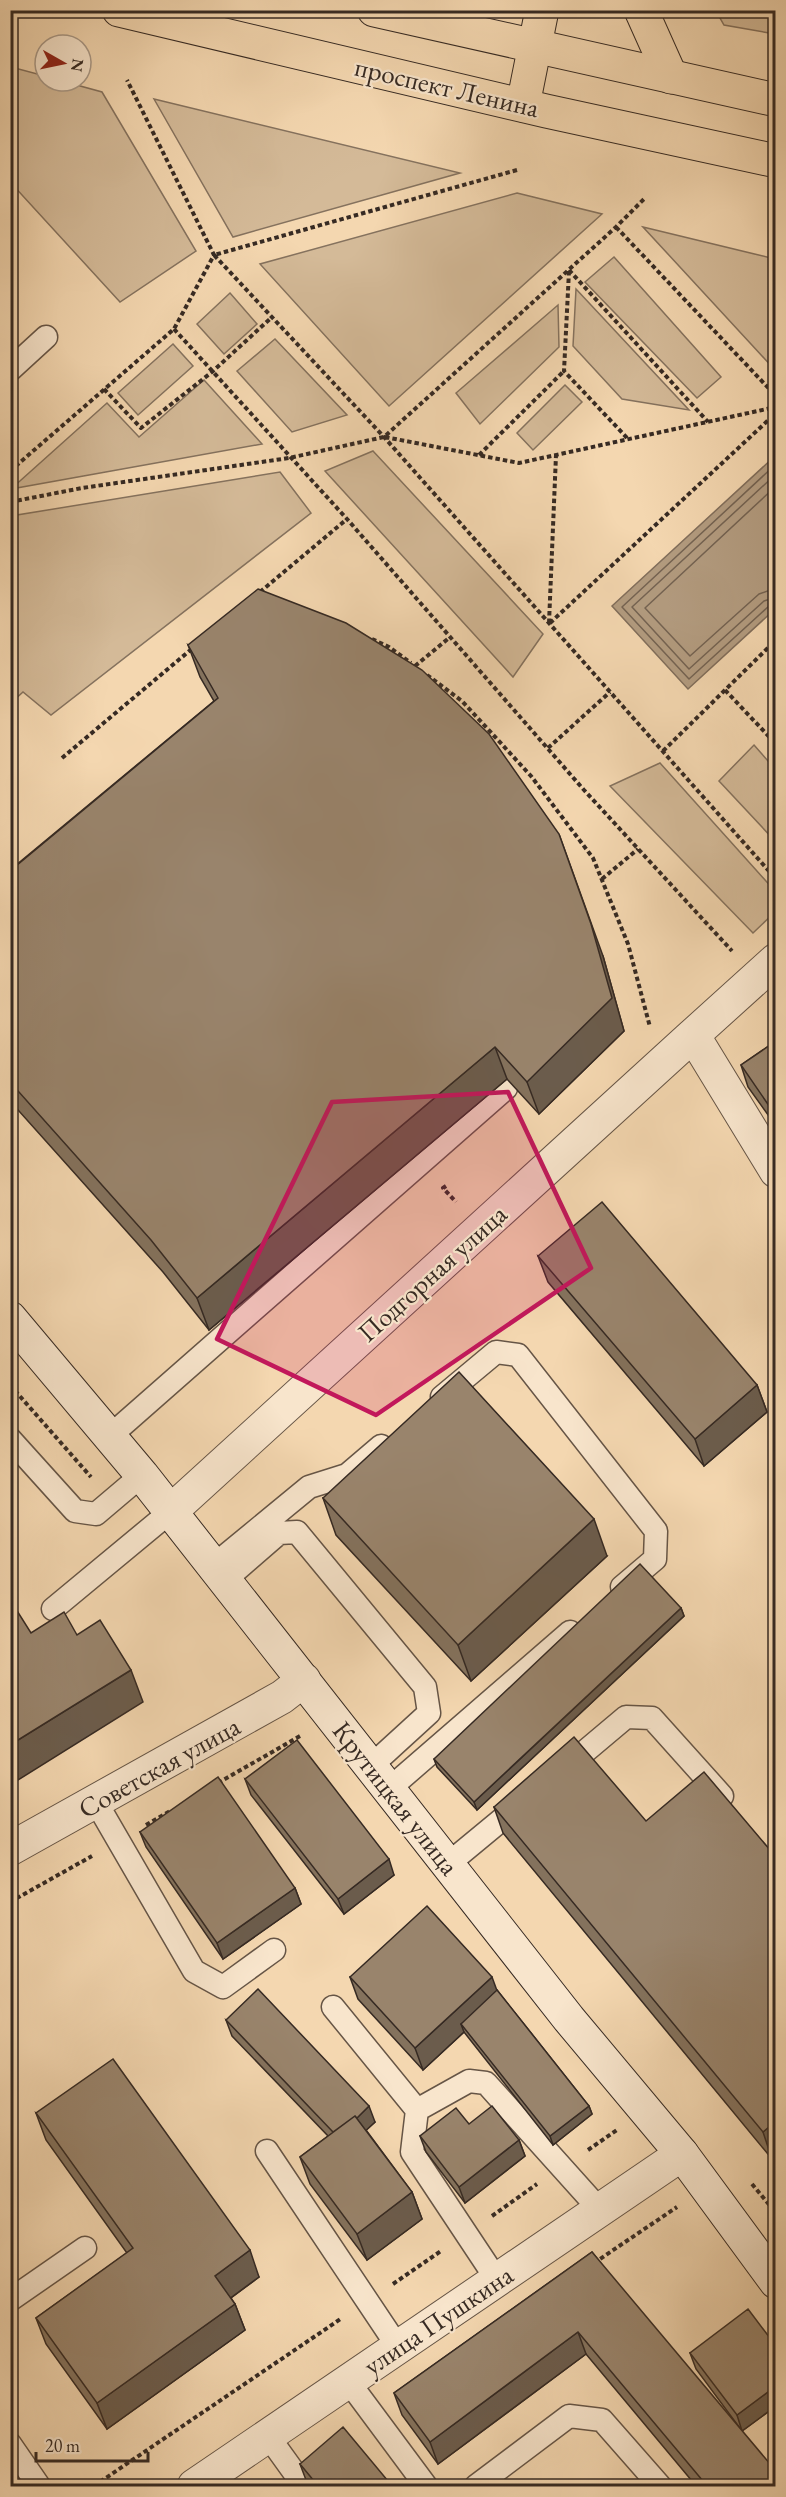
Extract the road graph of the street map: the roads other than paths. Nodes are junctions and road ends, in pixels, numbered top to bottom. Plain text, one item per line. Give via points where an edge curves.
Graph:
1 (119, 10) edge
2 (374, 10) edge
3 (542, 10) edge
4 (641, 10) edge
5 (536, 47) junction
6 (671, 77) junction
7 (776, 100) edge
8 (522, 105) junction
9 (776, 161) edge
10 (46, 337) dead end
11 (10, 370) edge
12 (776, 960) edge
13 (693, 1035) junction
14 (506, 1088) edge
15 (776, 1171) edge
16 (10, 1318) edge
17 (426, 1410) edge
18 (400, 1431) edge
19 (110, 1436) junction
20 (10, 1439) edge
21 (142, 1475) junction
22 (170, 1512) junction
23 (219, 1573) junction
24 (610, 1598) edge
25 (53, 1609) dead end
26 (583, 1621) edge
27 (304, 1680) junction
28 (380, 1777) junction
29 (96, 1802) junction
30 (737, 1813) edge
31 (10, 1849) edge
32 (448, 1864) junction
33 (274, 1950) dead end
34 (333, 2007) dead end
35 (417, 2110) junction
36 (267, 2151) dead end
37 (682, 2154) junction
38 (600, 2210) junction
39 (85, 2248) dead end
40 (497, 2280) junction
41 (776, 2282) edge
42 (10, 2300) edge
43 (398, 2347) junction
44 (348, 2381) junction
45 (268, 2436) junction
46 (10, 2444) edge
47 (39, 2487) edge
48 (194, 2487) edge
49 (304, 2487) edge
50 (426, 2487) edge
51 (476, 2487) edge
52 (660, 2487) edge

1 - 8 main road, проспект Ленина
2 - 5 main road
3 - 5 main road
4 - 6 main road
5 - 6 main road
5 - 8 main road
6 - 7 main road
8 - 9 main road, проспект Ленина
10 - 11 lane
12 - 13 street, Подгорная улица
13 - 15 street
13 - 22 street, Подгорная улица
14 - 19 lane
16 - 19 street, Крутицкая улица
17 - 24 lane via 496,1352 518,1355 656,1531 655,1559
18 - 23 lane via 347,1475 309,1487
19 - 21 street, Крутицкая улица
20 - 21 lane via 75,1511 96,1514
21 - 22 street, Крутицкая улица
22 - 23 street, Крутицкая улица
22 - 25 lane
23 - 27 street, Крутицкая улица
23 - 28 lane via 279,1533 297,1532 425,1687 429,1713
26 - 28 lane
27 - 28 street, Крутицкая улица
27 - 29 street, Советская улица via 282,1697
28 - 32 street, Крутицкая улица
29 - 31 street, Советская улица
29 - 33 lane via 194,1971 223,1987
30 - 32 lane via 652,1718 626,1717
32 - 37 street, Крутицкая улица via 569,2019
34 - 35 lane
35 - 38 lane via 469,2080 486,2083
35 - 40 lane via 412,2152
36 - 43 lane
37 - 38 street, улица Пушкина
37 - 41 street, Крутицкая улица
38 - 40 street, улица Пушкина
39 - 42 lane
40 - 43 street, улица Пушкина
43 - 44 street, улица Пушкина
44 - 45 street, улица Пушкина
44 - 50 lane
45 - 48 street, улица Пушкина
45 - 49 lane
46 - 47 lane
51 - 52 lane via 569,2416 602,2420

